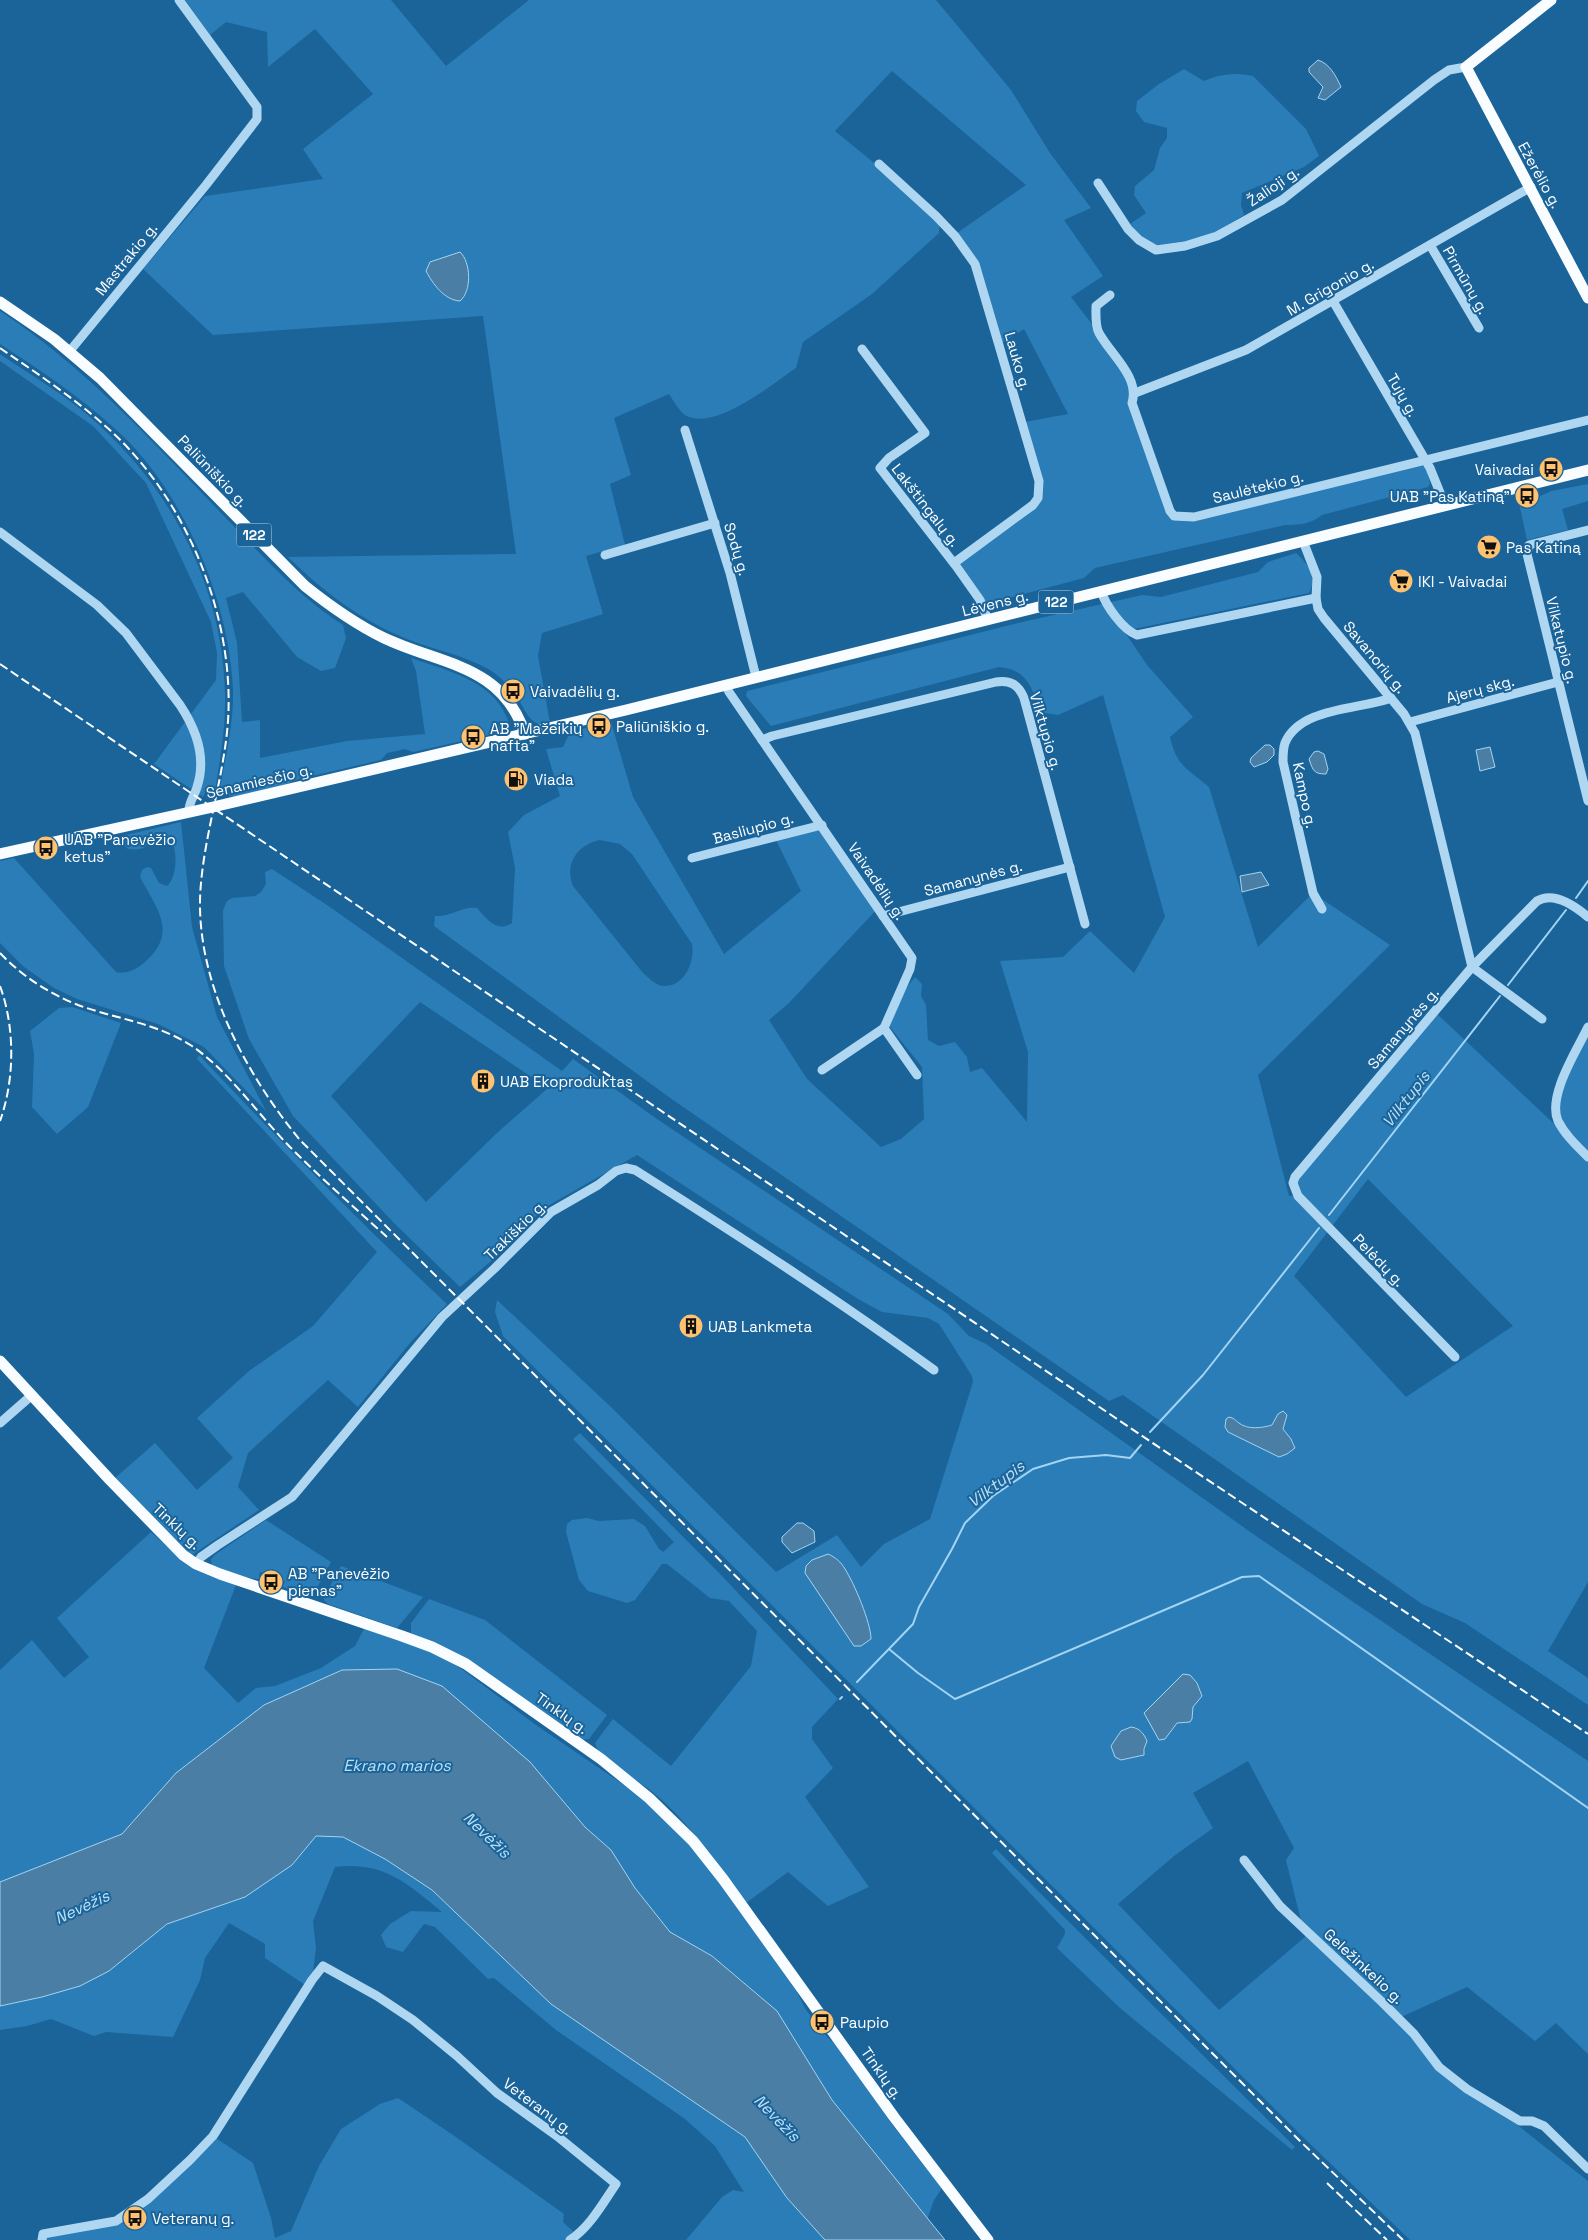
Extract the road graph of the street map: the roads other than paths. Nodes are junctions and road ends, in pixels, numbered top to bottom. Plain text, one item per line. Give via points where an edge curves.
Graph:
1 (179, 0) edge
2 (1550, 0) edge
3 (1466, 67) junction
4 (879, 164) dead end
5 (1098, 183) dead end
6 (1531, 187) junction
7 (1430, 245) junction
8 (1110, 295) dead end
9 (1588, 298) edge
10 (1333, 301) junction
11 (0, 302) edge
12 (1478, 328) dead end
13 (862, 349) dead end
14 (69, 352) junction
15 (1135, 392) junction
16 (1588, 420) edge
17 (685, 430) dead end
18 (1426, 460) junction
19 (1588, 470) edge
20 (1445, 505) junction
21 (715, 523) junction
22 (1588, 530) edge
23 (0, 532) edge
24 (1303, 541) junction
25 (605, 555) dead end
26 (954, 563) junction
27 (1101, 591) junction
28 (1316, 598) junction
29 (988, 620) junction
30 (756, 677) junction
31 (1558, 682) junction
32 (726, 685) junction
33 (1391, 698) junction
34 (1410, 722) junction
35 (524, 734) junction
36 (762, 740) junction
37 (1588, 801) edge
38 (188, 812) junction
39 (822, 825) junction
40 (0, 854) edge
41 (692, 858) dead end
42 (1070, 867) junction
43 (1322, 909) dead end
44 (883, 916) junction
45 (1588, 918) edge
46 (1085, 924) dead end
47 (1472, 967) junction
48 (1542, 1019) dead end
49 (1588, 1027) edge
50 (884, 1028) junction
51 (822, 1070) dead end
52 (917, 1076) dead end
53 (1588, 1157) edge
54 (1295, 1176) joint
55 (1455, 1358) dead end
56 (0, 1361) edge
57 (934, 1370) dead end
58 (32, 1395) junction
59 (0, 1423) edge
60 (196, 1564) junction
61 (1244, 1860) dead end
62 (1588, 2169) edge
63 (42, 2240) edge
64 (570, 2240) edge
65 (988, 2240) edge

1 - 14 street, Mastrakio g. via 242,85 258,113 254,125
2 - 3 main road
3 - 5 street, Žalioji g. via 1449,70 1434,80 1282,200 1217,236 1185,246 1156,250 1128,229
3 - 6 main road, Ežerėlio g.
4 - 26 street, Lauko g. via 936,216 975,264 1039,482 1038,498 1033,505
6 - 7 street, M. Grigonio g.
6 - 9 main road, Ežerėlio g.
7 - 10 street, M. Grigonio g.
7 - 12 street, Pirmūnų g.
8 - 15 street, Saulėtekio g. via 1096,306 1098,332 1129,377
10 - 15 street, M. Grigonio g. via 1246,350
10 - 18 street, Tujų g.
11 - 14 main road, Paliūniškio g. / 122
13 - 26 street, Lakštingalų g. via 925,433 880,468
14 - 35 main road, Paliūniškio g. / 122 via 100,378 305,586 363,628 485,678 514,708
15 - 18 street, Saulėtekio g. via 1132,403 1174,516 1194,517
16 - 18 street, Saulėtekio g.
17 - 21 street, Sodų g.
18 - 20 street, Tujų g.
19 - 20 main road, Lėvens g. / 122
20 - 24 main road, Lėvens g. / 122
21 - 25 street
21 - 30 street, Sodų g.
22 - 31 street, Vilkatupio g. via 1527,548
23 - 38 street via 97,605 126,633 180,705 188,717 201,754 198,784
24 - 27 main road, Lėvens g. / 122
24 - 28 street via 1317,577
26 - 29 street, Lakštingalų g. via 980,600
27 - 28 street via 1127,630 1137,635
27 - 29 main road, Lėvens g. / 122
28 - 33 street, Savanorių g. via 1324,618
29 - 30 main road, Lėvens g. / 122
30 - 32 main road, Lėvens g. / 122
31 - 34 street, Ajerų skg.
31 - 37 street, Vilkatupio g.
32 - 35 main road, Lėvens g. / 122
32 - 36 street, Vaivadėlių g.
33 - 34 street, Savanorių g.
33 - 43 street, Kampo g. via 1310,718 1293,729 1284,744 1283,762 1313,893
34 - 47 street, Savanorių g.
35 - 38 main road, Senamiesčio g.
36 - 39 street, Vaivadėlių g.
36 - 42 street, Vilktupio g. via 996,682 1011,682 1024,698
38 - 40 main road, Senamiesčio g.
39 - 41 street, Basliupio g.
39 - 44 street, Vaivadėlių g.
42 - 44 street, Samanynės g.
42 - 46 street, Vilktupio g.
44 - 50 street, Vaivadėlių g. via 912,958
45 - 47 street, Samanynės g. via 1574,907 1545,896
47 - 48 street
47 - 54 street, Samanynės g.
49 - 53 street via 1560,1087 1556,1103 1558,1120 1569,1138
50 - 51 street
50 - 52 street
54 - 55 street, Pelėdų g. via 1294,1189 1298,1196
56 - 58 main road, Tinklų g.
57 - 60 street, Trakiškio g. via 867,1321 724,1226 635,1170 626,1168 550,1212 442,1317 292,1497 208,1552
58 - 59 street
58 - 60 main road, Tinklų g. via 171,1544
60 - 65 main road, Tinklų g. via 416,1641 457,1660 601,1759 650,1798 693,1841
61 - 62 street, Geležinkelio g. via 1280,1906 1414,2034 1438,2067 1520,2121 1544,2126
63 - 64 street, Veteranų g. via 43,2234 116,2222 132,2213 190,2160 213,2136 323,1966 413,2020 497,2093 616,2184 596,2214

